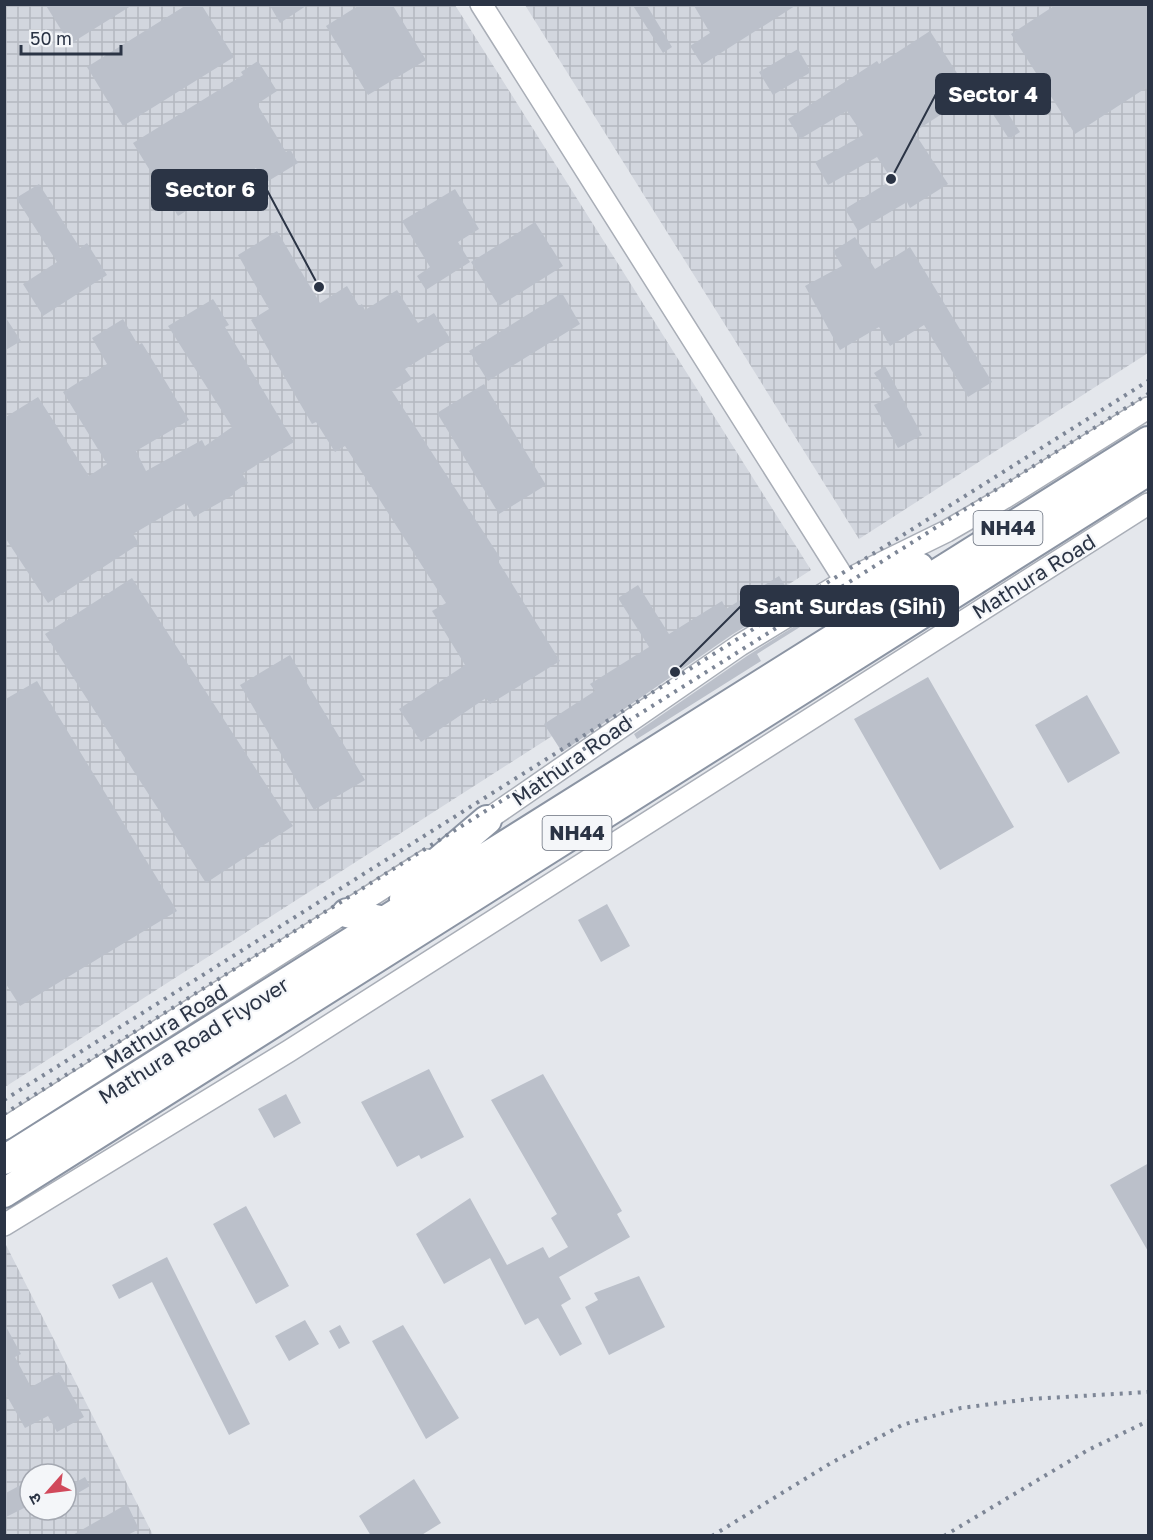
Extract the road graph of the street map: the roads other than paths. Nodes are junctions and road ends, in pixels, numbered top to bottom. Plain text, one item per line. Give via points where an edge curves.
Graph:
1 (481, 4) edge
2 (1149, 408) edge
3 (1149, 441) edge
4 (1149, 471) edge
5 (1149, 504) edge
6 (856, 598) junction
7 (486, 820) junction
8 (347, 913) junction
9 (388, 918) junction
10 (4, 1129) edge
11 (4, 1160) edge
12 (4, 1193) edge
13 (4, 1225) edge

1 - 6 main road
2 - 6 main road, Mathura Road via 948,531
3 - 6 highway, NH44 via 1012,526
4 - 12 highway, Mathura Road / NH44
5 - 13 main road, Mathura Road via 289,1051
6 - 7 main road, Mathura Road via 740,645
6 - 9 highway, Mathura Road / NH44
7 - 8 main road, Mathura Road
7 - 9 highway via 420,877
8 - 9 highway
8 - 10 main road, Mathura Road
9 - 11 highway, Mathura Road Flyover / NH44

